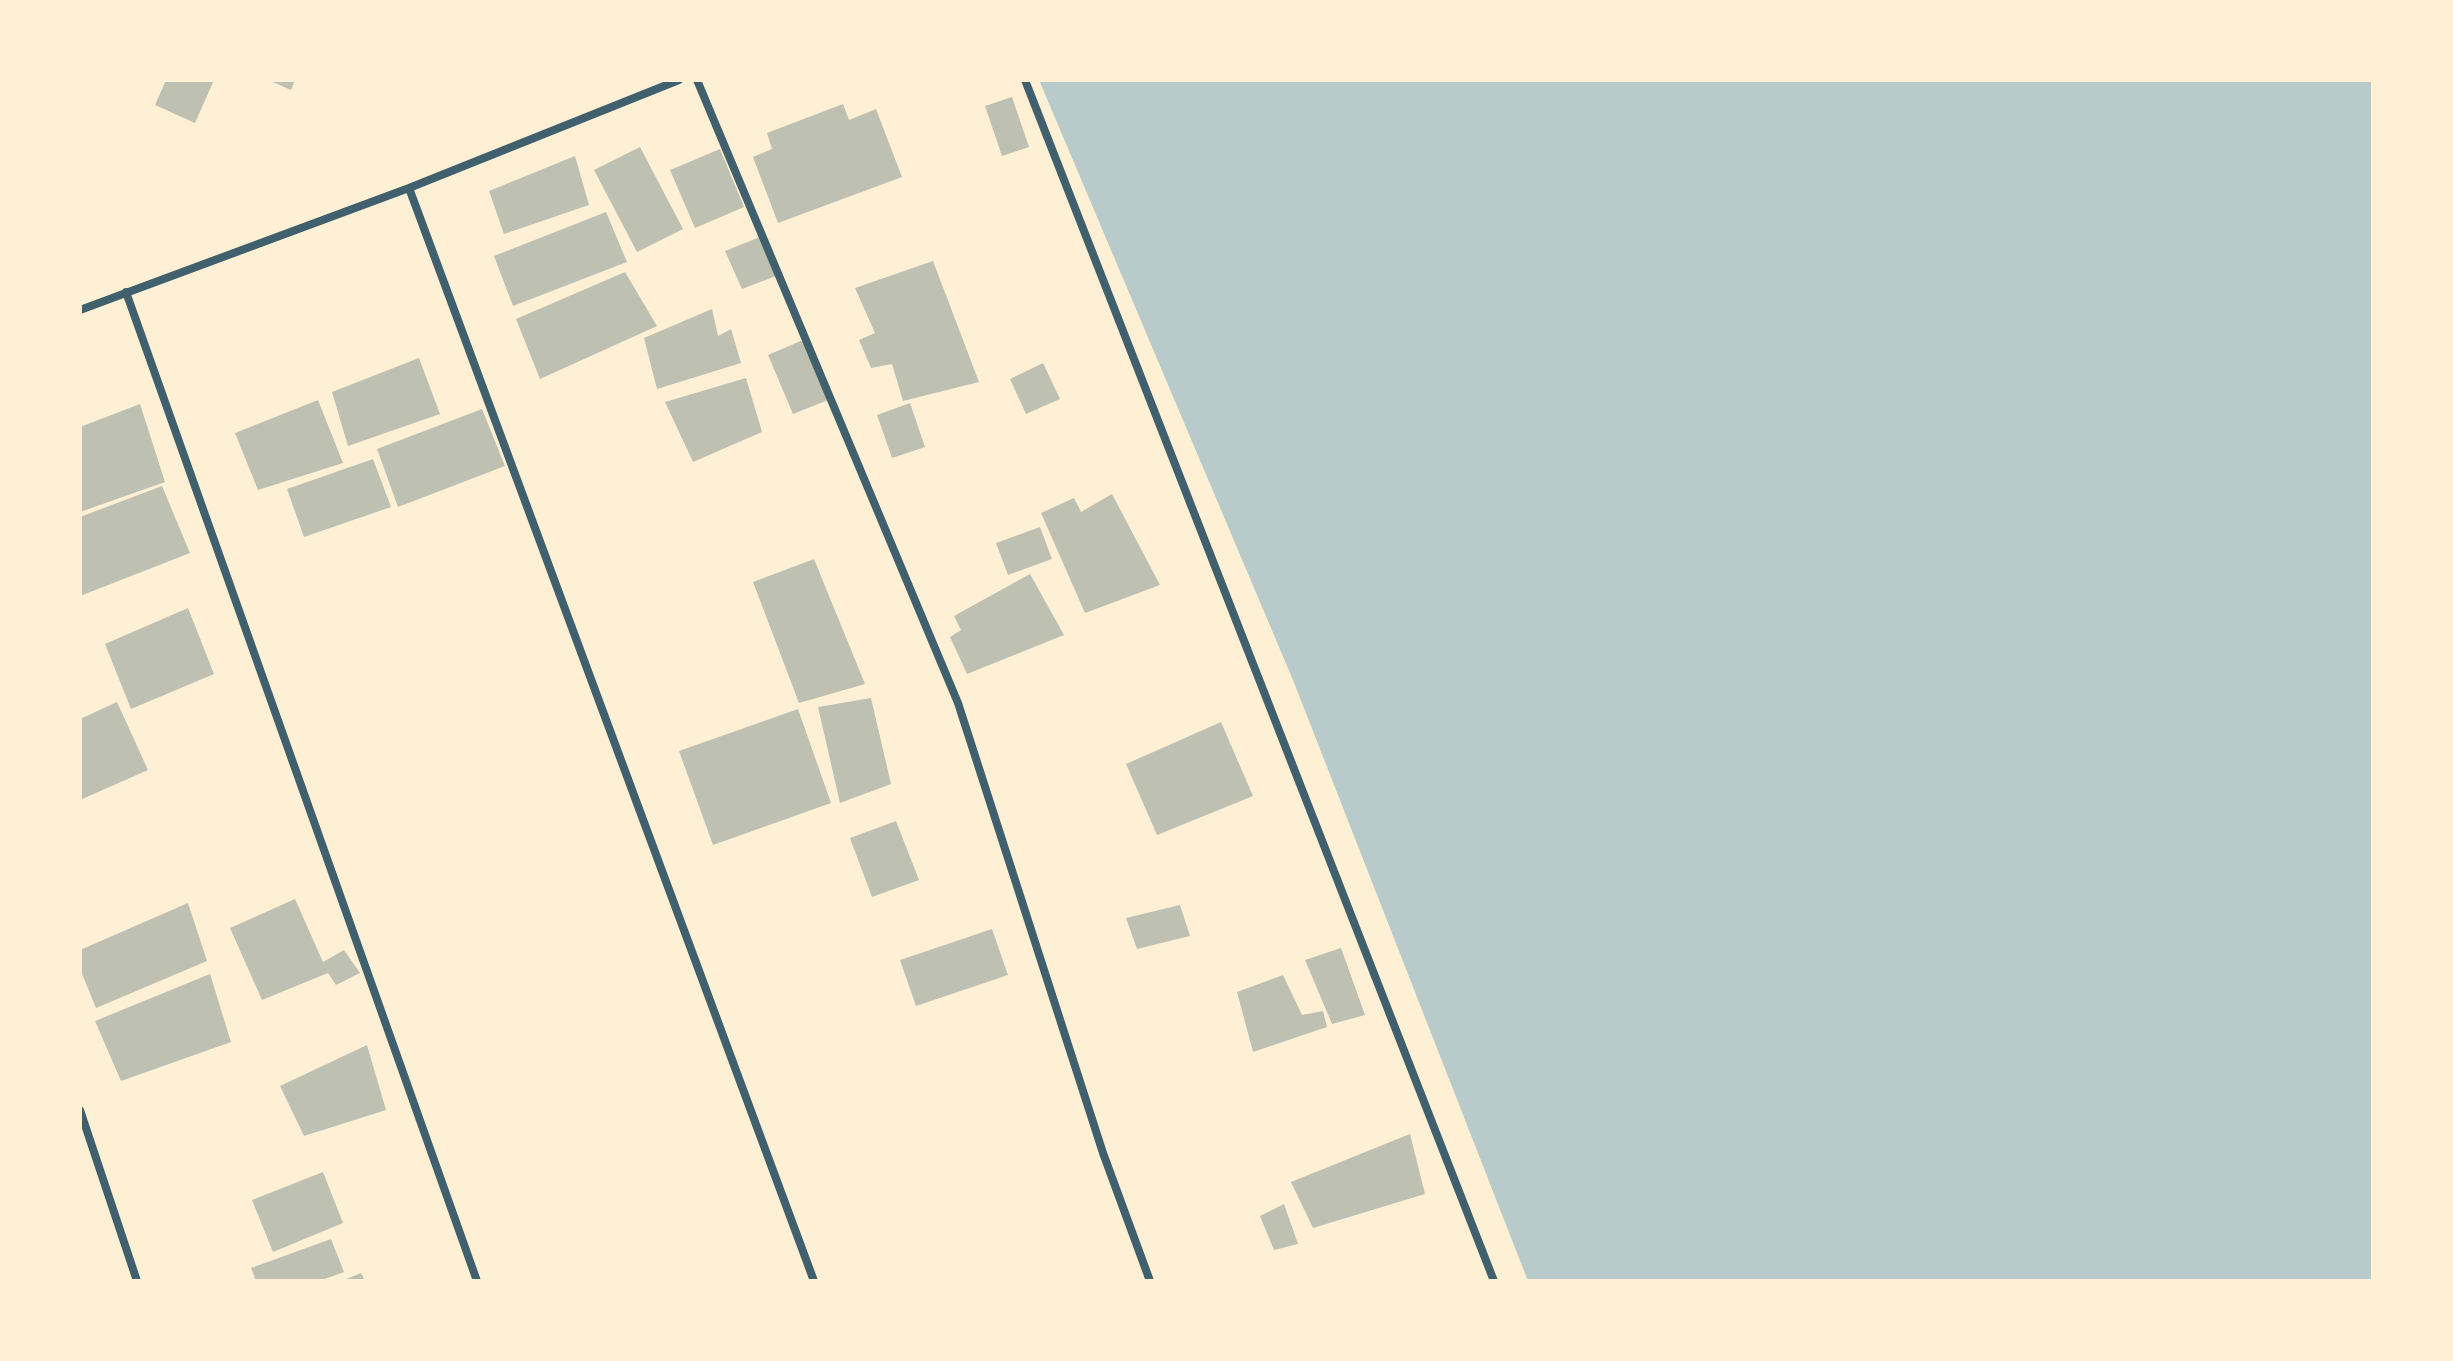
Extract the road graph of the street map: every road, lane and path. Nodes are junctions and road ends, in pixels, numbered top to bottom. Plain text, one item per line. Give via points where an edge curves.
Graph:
1 (679, 80) edge
2 (697, 80) edge
3 (1025, 80) edge
4 (409, 188) junction
5 (126, 292) junction
6 (80, 310) edge
7 (80, 1110) edge
8 (137, 1281) edge
9 (477, 1281) edge
10 (814, 1281) edge
11 (1150, 1281) edge
12 (1494, 1281) edge

1 - 4 street
2 - 11 street via 958,703 1103,1153
3 - 12 street
4 - 5 street
4 - 10 street
5 - 6 street
5 - 9 street
7 - 8 street

